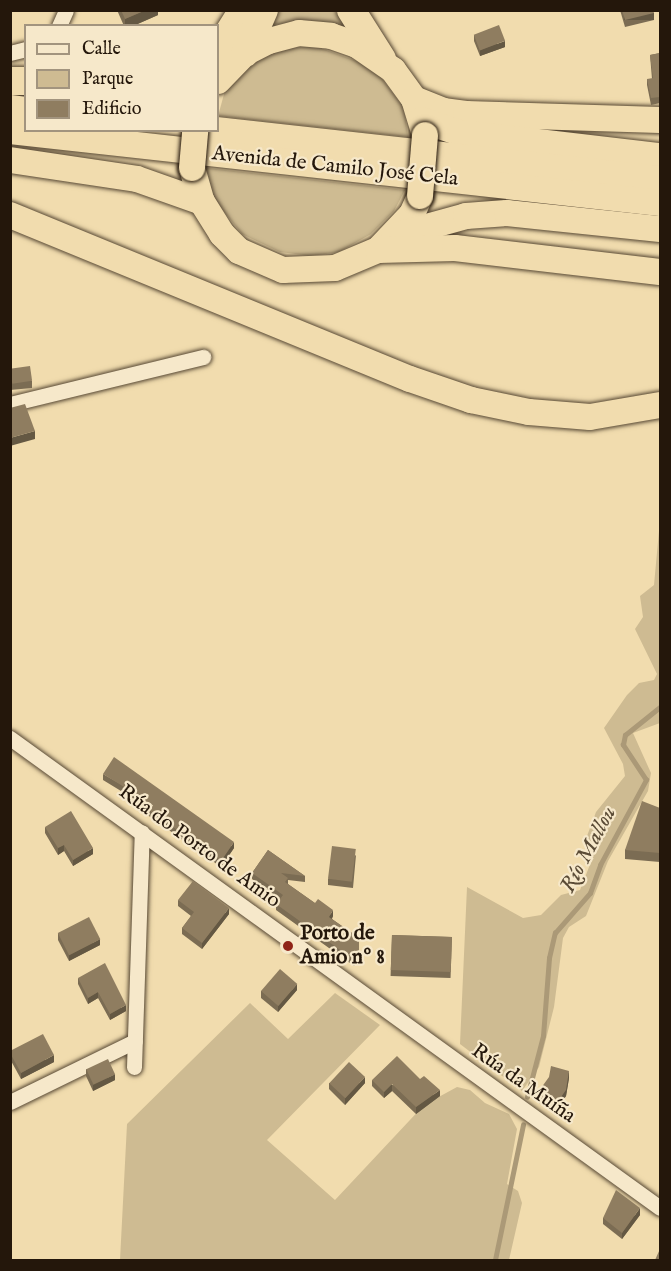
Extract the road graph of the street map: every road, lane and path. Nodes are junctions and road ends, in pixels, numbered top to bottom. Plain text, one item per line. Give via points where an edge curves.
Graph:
1 (66, 10) edge
2 (243, 10) edge
3 (264, 10) edge
4 (351, 10) edge
5 (60, 24) edge
6 (231, 51) edge
7 (382, 59) junction
8 (219, 79) edge
9 (420, 118) junction
10 (660, 120) edge
11 (219, 130) edge
12 (28, 132) edge
13 (195, 132) edge
14 (660, 156) edge
15 (10, 160) edge
16 (660, 179) edge
17 (202, 202) junction
18 (660, 203) edge
19 (10, 215) edge
20 (660, 229) edge
21 (386, 243) junction
22 (660, 272) edge
23 (203, 357) dead end
24 (10, 404) edge
25 (660, 405) edge
26 (10, 738) edge
27 (142, 832) junction
28 (361, 992) joint
29 (135, 1041) junction
30 (134, 1067) dead end
31 (10, 1102) edge
32 (660, 1208) edge

1 - 5 street
2 - 6 highway
3 - 6 highway
4 - 7 highway
6 - 7 highway via 299,33 331,36
6 - 8 highway
7 - 9 highway
9 - 10 highway via 443,111
9 - 14 highway via 460,133
9 - 21 highway, bridge via 420,196
11 - 16 highway, Avenida de Camilo José Cela
12 - 18 highway, Avenida de Camilo José Cela
13 - 17 highway, bridge via 192,168
15 - 17 highway via 137,179
17 - 21 highway via 222,234 239,251 283,270 335,268
19 - 25 highway via 410,380 471,400 529,412 590,417
20 - 21 highway via 507,213 466,216
21 - 22 highway
23 - 24 street
26 - 27 street, Rúa do Porto de Amio
27 - 28 street, Rúa do Porto de Amio
27 - 29 street
28 - 32 street, Rúa da Muíña
29 - 30 street
29 - 31 street

